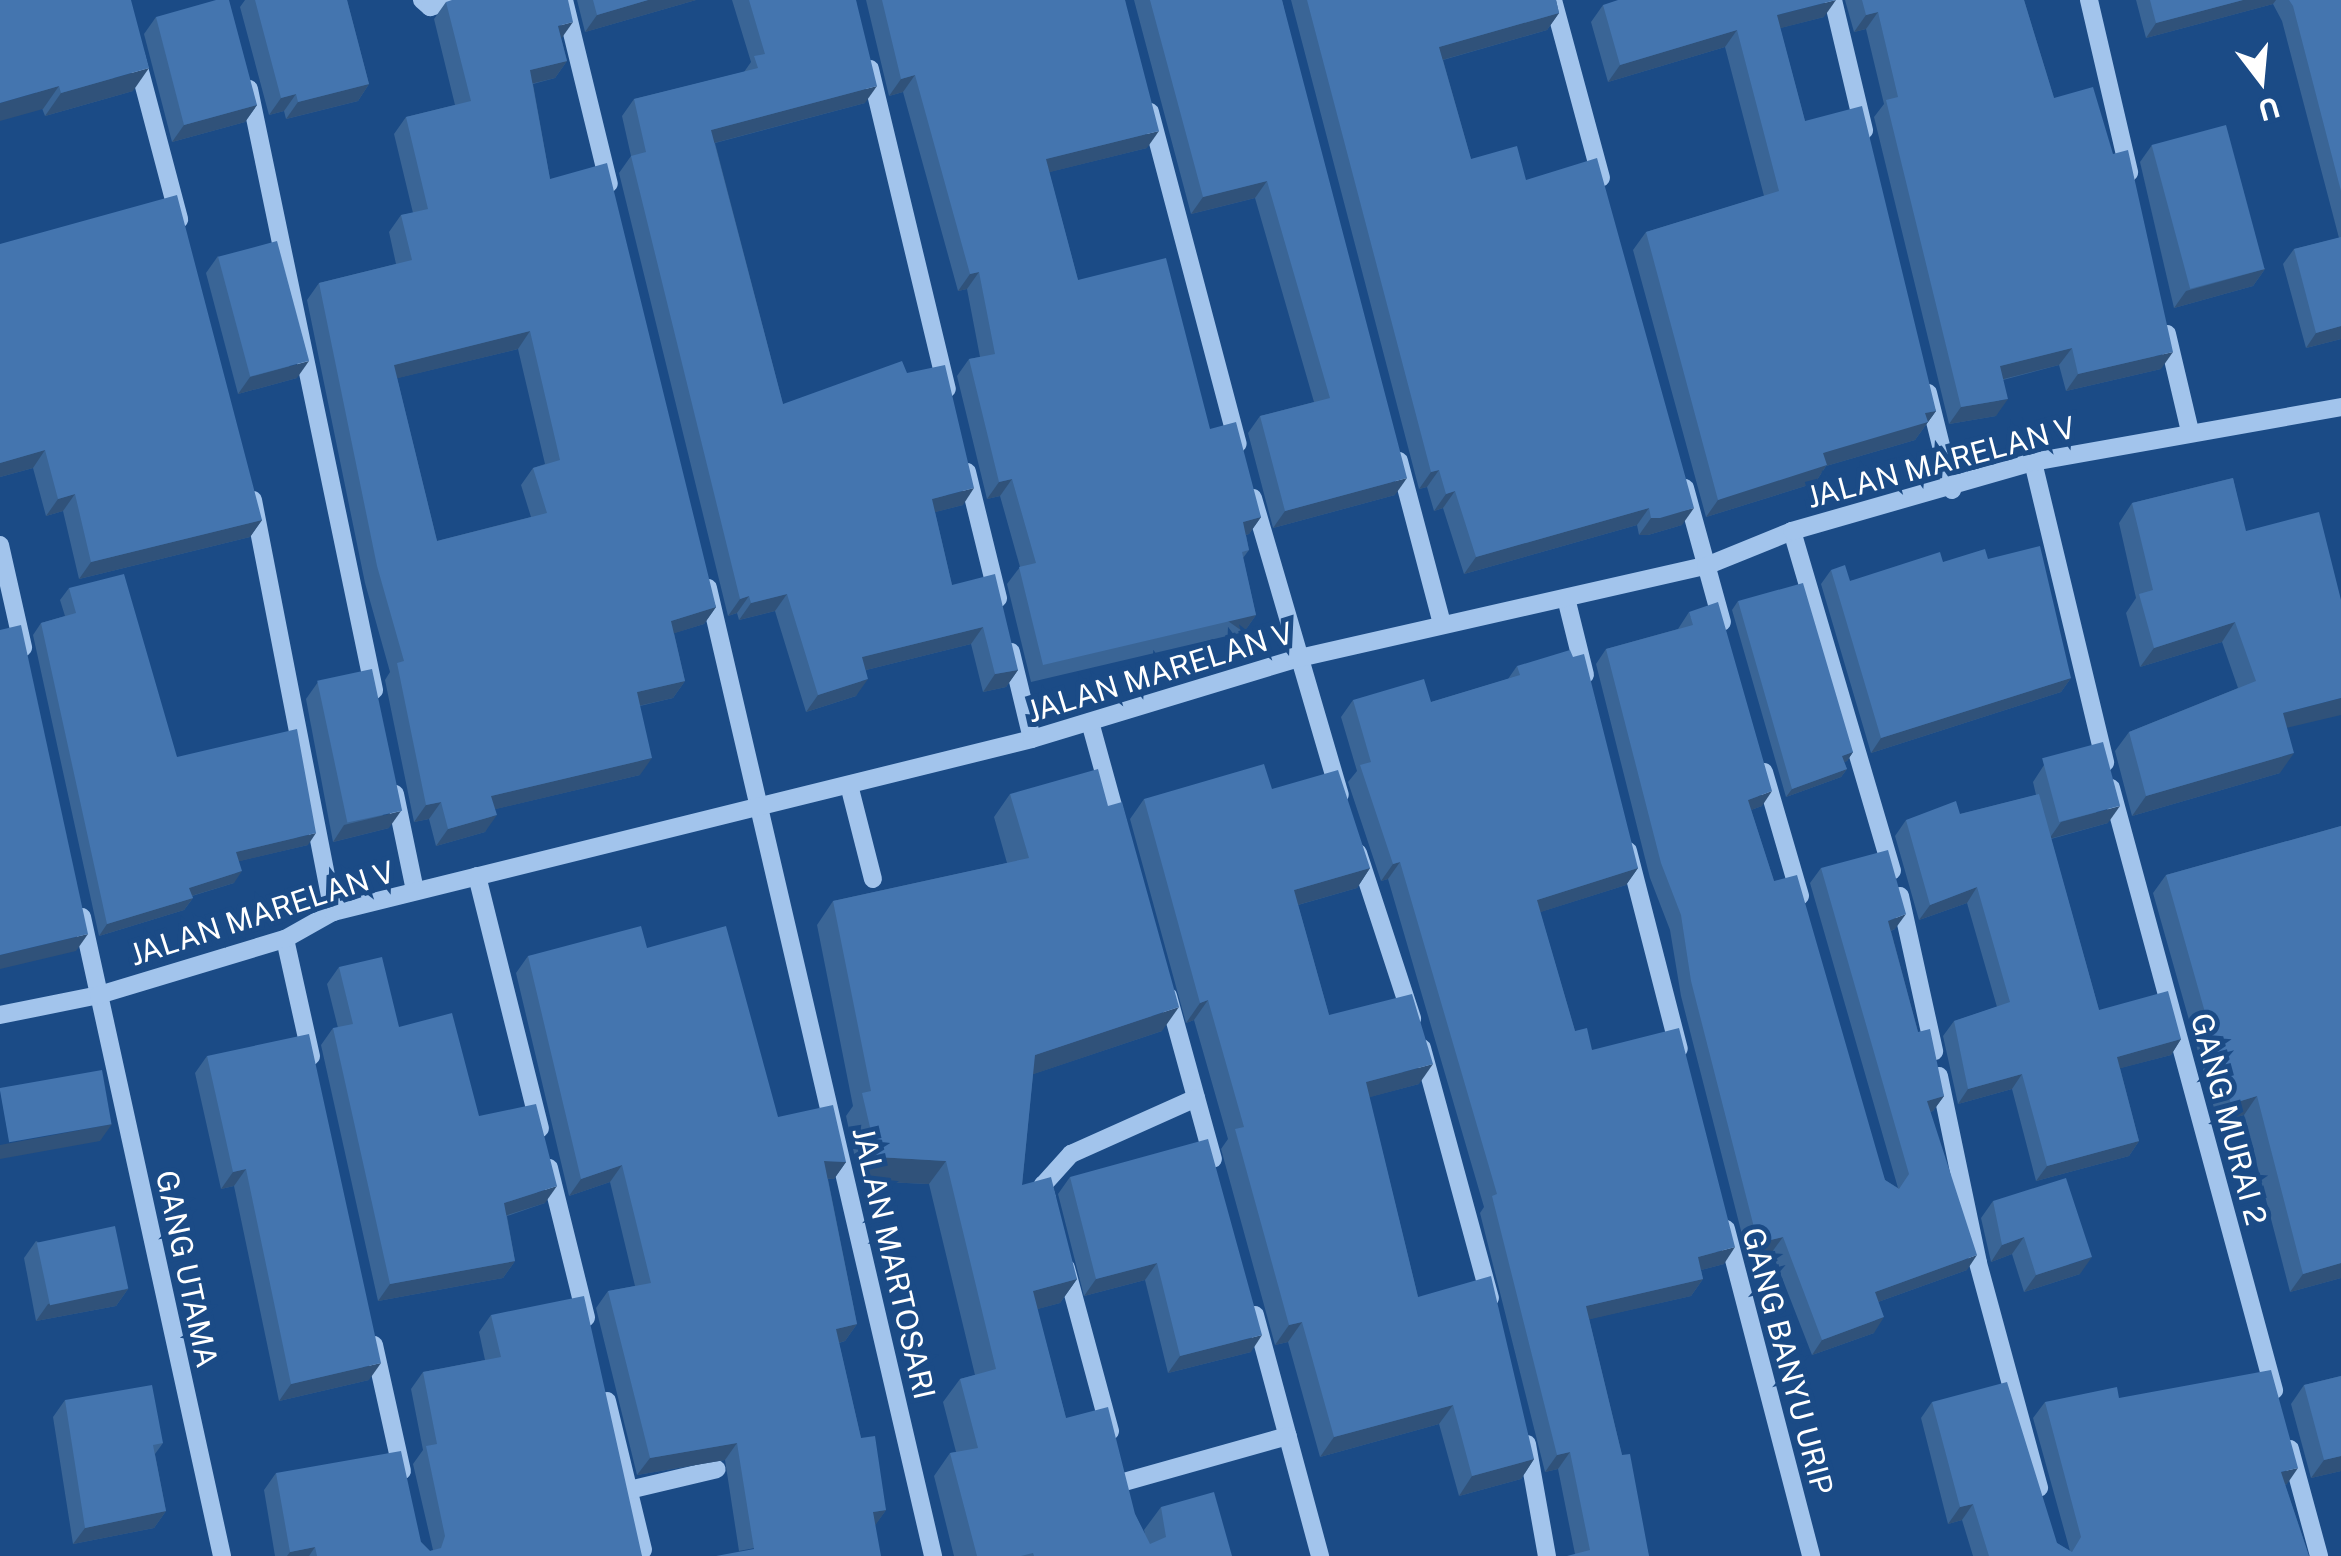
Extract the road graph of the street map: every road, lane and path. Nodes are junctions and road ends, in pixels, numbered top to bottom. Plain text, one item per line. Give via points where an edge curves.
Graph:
1 (422, 0) edge
2 (455, 0) edge
3 (564, 0) edge
4 (1554, 0) edge
5 (1832, 0) edge
6 (2089, 0) edge
7 (132, 38) edge
8 (866, 57) edge
9 (244, 67) edge
10 (1146, 94) edge
11 (1869, 151) edge
12 (2133, 187) edge
13 (1610, 208) edge
14 (616, 211) edge
15 (186, 243) edge
16 (2164, 318) edge
17 (1924, 377) edge
18 (2339, 414) edge
19 (954, 417) edge
20 (2190, 431) junction
21 (1393, 439) edge
22 (963, 455) edge
23 (2033, 462) junction
24 (1680, 472) edge
25 (249, 486) edge
26 (1952, 490) junction
27 (1792, 531) junction
28 (0, 544) edge
29 (1706, 566) junction
30 (705, 576) edge
31 (1566, 598) junction
32 (1442, 624) junction
33 (1727, 640) edge
34 (1296, 659) junction
35 (29, 676) edge
36 (1590, 694) edge
37 (380, 717) edge
38 (1090, 722) junction
39 (1032, 739) junction
40 (1759, 752) edge
41 (392, 775) edge
42 (849, 785) junction
43 (762, 806) junction
44 (1345, 810) edge
45 (1623, 829) edge
46 (1351, 830) edge
47 (1127, 854) edge
48 (478, 876) junction
49 (873, 879) dead end
50 (416, 892) junction
51 (78, 901) edge
52 (333, 912) junction
53 (1807, 919) edge
54 (285, 939) junction
55 (1159, 966) edge
56 (99, 994) junction
57 (0, 1015) edge
58 (315, 1074) edge
59 (1686, 1078) edge
60 (1196, 1098) junction
61 (1217, 1173) edge
62 (1721, 1212) edge
63 (1247, 1286) edge
64 (1496, 1320) edge
65 (370, 1325) edge
66 (591, 1337) edge
67 (600, 1375) edge
68 (1522, 1414) edge
69 (1288, 1436) junction
70 (718, 1468) edge
71 (629, 1490) junction
72 (408, 1498) edge
73 (2043, 1501) edge
74 (643, 1550) edge
75 (222, 1556) edge
76 (933, 1556) edge
77 (1320, 1556) edge
78 (1547, 1556) edge
79 (1811, 1556) edge
80 (2319, 1556) edge

1 - 2 street via 430,7
3 - 14 street
4 - 13 street
5 - 11 street
6 - 12 street
7 - 15 street
8 - 19 street
9 - 37 street
10 - 34 street
16 - 20 street
17 - 26 street
18 - 20 street, JALAN MARELAN V
20 - 23 street, JALAN MARELAN V
21 - 32 street
22 - 39 street
23 - 26 street, JALAN MARELAN V
23 - 80 street, GANG MURAI 2 via 2110,783
24 - 29 street
25 - 52 street
26 - 27 street, JALAN MARELAN V
27 - 29 street, JALAN MARELAN V
27 - 73 street via 1904,910 1978,1263
28 - 35 street
29 - 31 street, JALAN MARELAN V
29 - 33 street
30 - 43 street, JALAN MARTOSARI
31 - 32 street, JALAN MARELAN V
31 - 36 street
32 - 34 street, JALAN MARELAN V
34 - 38 street, JALAN MARELAN V
34 - 44 street
38 - 39 street, JALAN MARELAN V
38 - 47 street
39 - 42 street, JALAN MARELAN V
40 - 53 street
41 - 50 street
42 - 43 street, JALAN MARELAN V
42 - 49 street
43 - 48 street, JALAN MARELAN V
43 - 76 street, JALAN MARTOSARI
45 - 59 street
46 - 64 street via 1425,1057
48 - 50 street, JALAN MARELAN V
48 - 66 street
50 - 52 street, JALAN MARELAN V
51 - 56 street, GANG UTAMA
52 - 54 street, JALAN MARELAN V
54 - 56 street, JALAN MARELAN V
54 - 58 street
55 - 60 street
56 - 57 street, JALAN MARELAN V
56 - 75 street, GANG UTAMA
60 - 61 street
60 - 69 street via 1055,1167 1043,1186 1121,1473
62 - 79 street, GANG BANYU URIP
63 - 69 street
65 - 72 street
67 - 71 street
68 - 78 street
69 - 77 street
70 - 71 street
71 - 74 street

